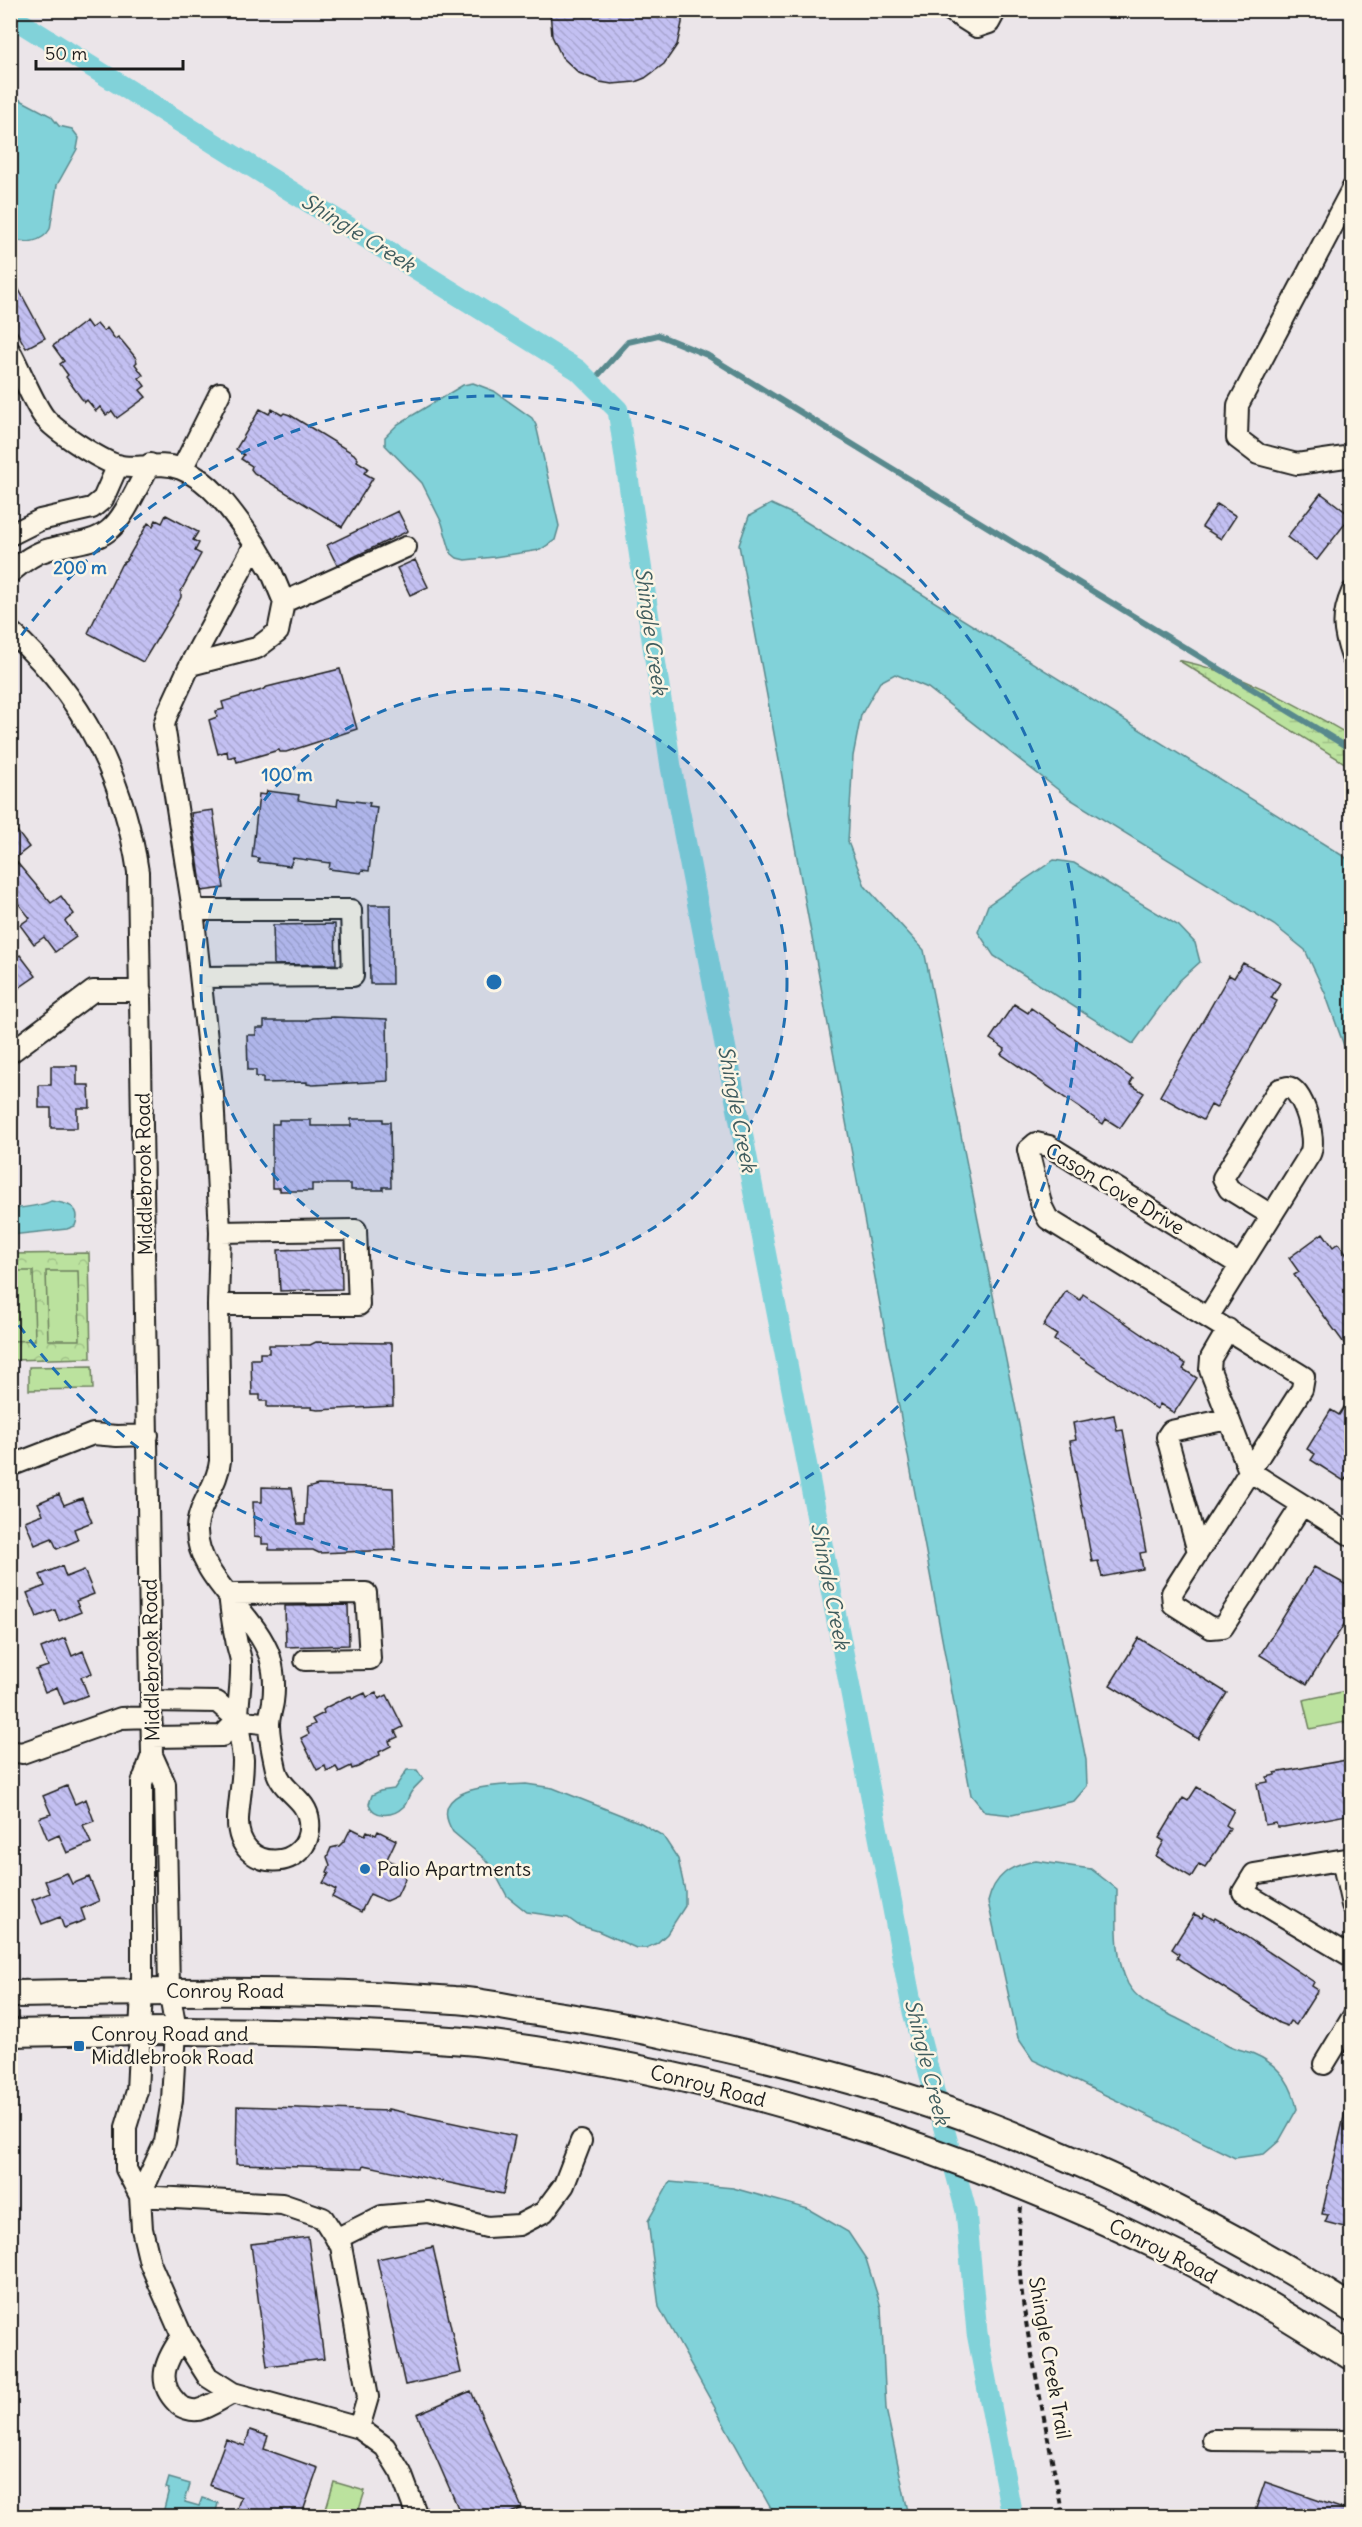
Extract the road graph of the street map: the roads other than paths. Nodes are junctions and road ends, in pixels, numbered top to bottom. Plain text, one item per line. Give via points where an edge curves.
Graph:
1 (950, 10) edge
2 (996, 10) edge
3 (1352, 189) edge
4 (10, 351) edge
5 (220, 393) dead end
6 (1352, 456) edge
7 (150, 464) junction
8 (117, 465) junction
9 (182, 469) junction
10 (92, 508) junction
11 (106, 533) junction
12 (10, 535) edge
13 (255, 544) junction
14 (406, 547) dead end
15 (10, 573) edge
16 (1352, 592) edge
17 (285, 602) junction
18 (10, 631) edge
19 (1352, 657) edge
20 (190, 665) junction
21 (193, 910) junction
22 (201, 977) junction
23 (141, 991) junction
24 (10, 1053) edge
25 (1271, 1215) junction
26 (220, 1232) junction
27 (1240, 1266) junction
28 (218, 1305) junction
29 (1208, 1317) junction
30 (1228, 1329) junction
31 (1228, 1419) junction
32 (148, 1435) junction
33 (10, 1466) edge
34 (1249, 1471) junction
35 (1302, 1505) junction
36 (1352, 1536) edge
37 (1198, 1552) junction
38 (229, 1594) junction
39 (304, 1660) dead end
40 (151, 1709) junction
41 (238, 1720) junction
42 (269, 1724) junction
43 (152, 1746) junction
44 (10, 1751) edge
45 (1347, 1859) edge
46 (1352, 1905) edge
47 (1352, 1957) edge
48 (169, 1990) junction
49 (142, 1992) junction
50 (10, 1994) edge
51 (1352, 2018) edge
52 (176, 2030) junction
53 (140, 2031) junction
54 (10, 2033) edge
55 (1324, 2064) dead end
56 (581, 2141) dead end
57 (140, 2196) junction
58 (336, 2239) junction
59 (1352, 2308) edge
60 (182, 2336) junction
61 (1352, 2357) edge
62 (233, 2393) junction
63 (359, 2428) junction
64 (1213, 2440) dead end
65 (1352, 2443) edge
66 (417, 2517) edge

1 - 2 street via 977,27 989,23
3 - 6 street via 1238,405 1237,438 1258,454 1298,464
4 - 8 street via 44,417 78,444
5 - 9 street
7 - 8 street
7 - 9 street
7 - 11 street via 116,524
8 - 10 street via 103,499
9 - 13 street via 218,497
10 - 11 street
10 - 12 street via 40,520
11 - 15 street via 33,555
13 - 17 street
13 - 20 street
14 - 17 street
16 - 19 street via 1344,610 1344,635
17 - 20 street via 278,632 268,641 257,648
18 - 23 street, Middlebrook Road via 42,661 73,700 117,784 138,872
20 - 21 street via 167,715 165,740
21 - 22 street
21 - 22 street via 351,910 353,976
22 - 26 street via 213,1095
23 - 24 street via 93,991
23 - 32 street, Middlebrook Road
25 - 25 street via 1313,1147 1299,1095 1288,1087 1276,1093 1223,1178 1229,1189
25 - 27 street
26 - 28 street
26 - 28 street via 357,1230 360,1305
27 - 29 street
27 - 29 street, Cason Cove Drive via 1049,1146 1036,1143 1030,1147 1028,1152 1045,1217
28 - 38 street via 219,1474 201,1510 197,1529 207,1563
29 - 30 street, Cason Cove Drive
30 - 31 street via 1210,1366
30 - 34 street, Cason Cove Drive via 1300,1373 1305,1381
31 - 34 street
31 - 37 street via 1168,1434
32 - 33 street via 93,1434
32 - 40 street, Middlebrook Road
34 - 35 street
34 - 37 street, Cason Cove Drive
35 - 36 street
35 - 37 street, Cason Cove Drive via 1220,1629 1211,1628 1171,1600
38 - 39 street via 366,1593 370,1659
38 - 41 street via 241,1658
38 - 42 street via 269,1655 274,1675
40 - 41 street via 217,1702
40 - 43 street, Middlebrook Road
40 - 44 street via 22,1754
41 - 42 street
41 - 42 street via 243,1762 239,1831 251,1852 276,1861 292,1856 304,1844 309,1820 302,1804 279,1780
41 - 43 street via 222,1736
43 - 48 street, Middlebrook Road via 165,1784
43 - 49 street, Middlebrook Road via 142,1783
45 - 46 street
45 - 47 street via 1254,1874 1243,1892
48 - 49 main road, Conroy Road
48 - 52 street, Middlebrook Road
48 - 59 main road, Conroy Road via 304,1991 458,2000 612,2024 758,2055 987,2125 1112,2178 1201,2222
49 - 50 main road, Conroy Road
49 - 53 street, Middlebrook Road
51 - 55 street
52 - 53 main road, Conroy Road
52 - 57 street, Middlebrook Road via 165,2142
52 - 61 main road, Conroy Road via 319,2032 474,2042 639,2068 787,2105 997,2175 1165,2249
53 - 54 main road, Conroy Road
53 - 57 street, Middlebrook Road via 137,2091 126,2127 126,2169
56 - 58 street via 564,2185 544,2212 519,2225 487,2227 428,2212 382,2216
57 - 58 street via 282,2204 323,2218
57 - 60 street via 150,2263
58 - 63 street via 341,2246 368,2397
60 - 62 street via 208,2376
60 - 62 street via 163,2374 167,2393 181,2408 198,2410
62 - 63 street
63 - 66 street via 385,2447 401,2474
64 - 65 street

